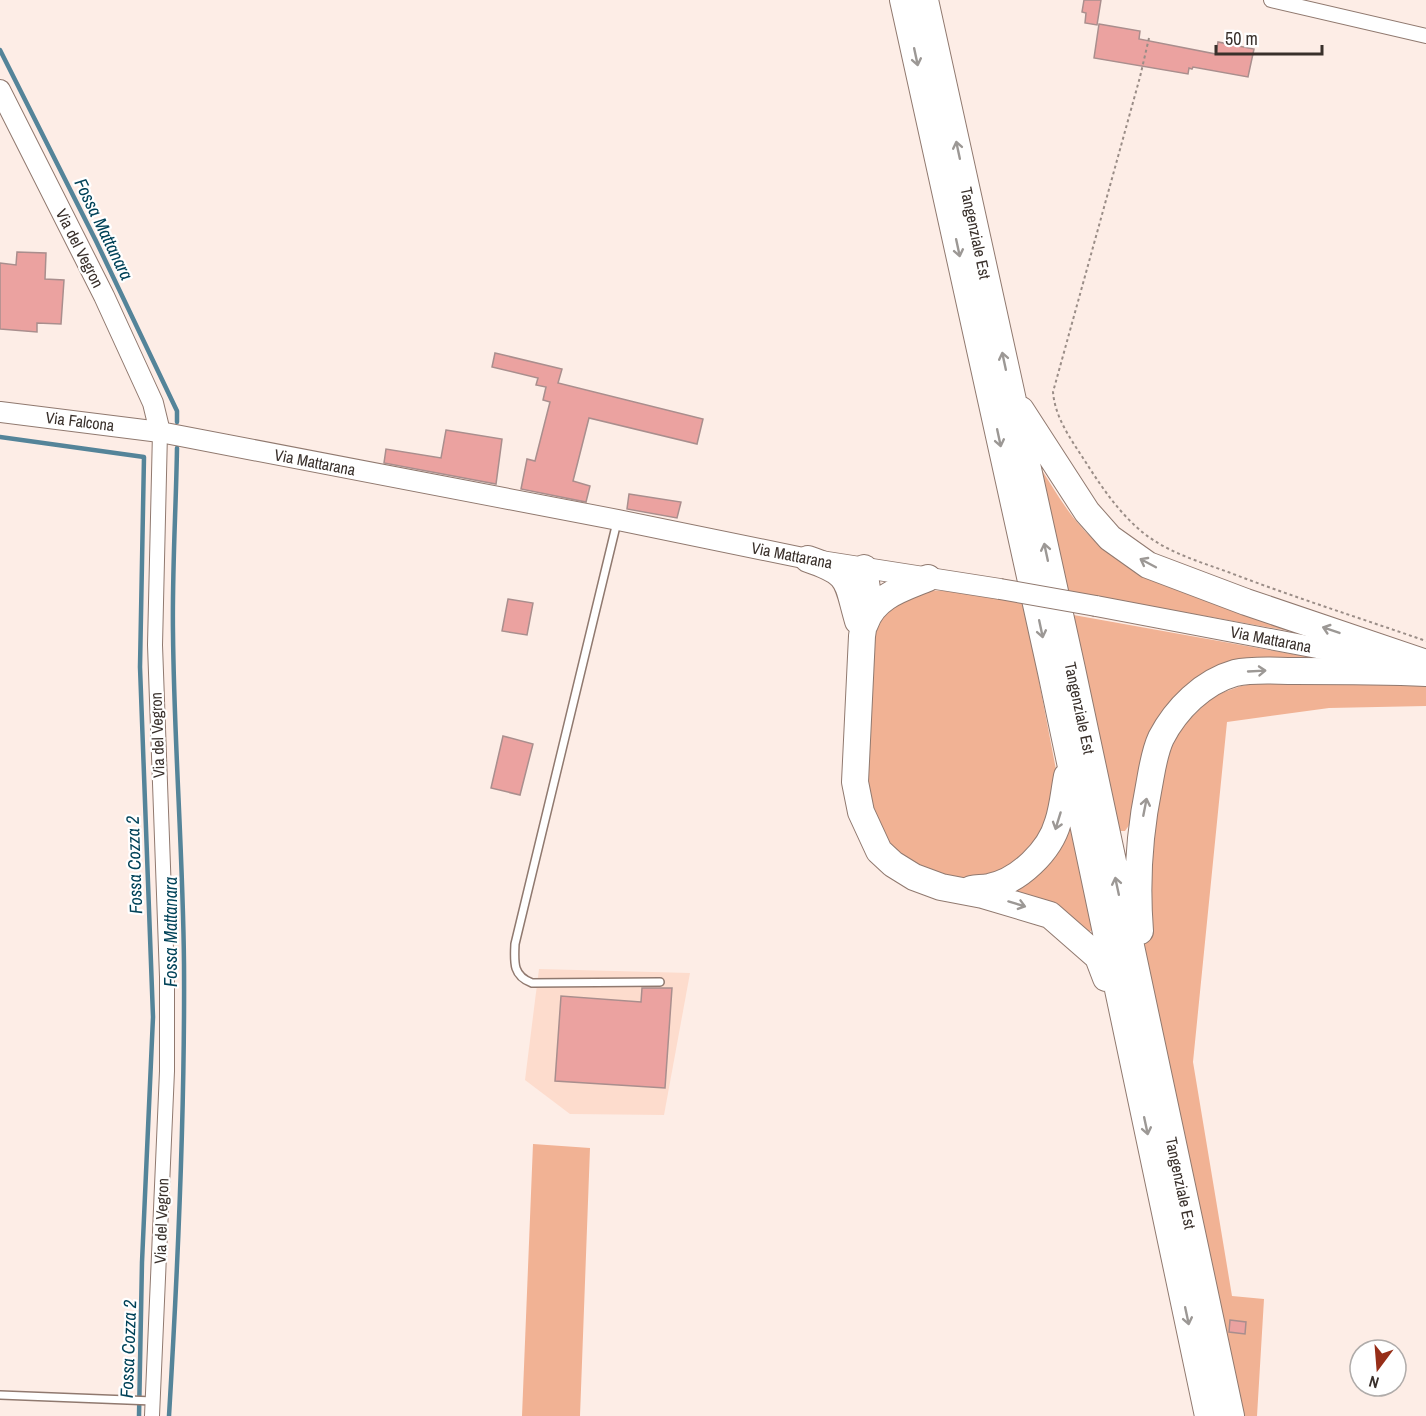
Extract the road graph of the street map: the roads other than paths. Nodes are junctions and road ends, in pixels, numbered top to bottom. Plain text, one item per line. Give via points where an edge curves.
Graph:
1 (903, 0) edge
2 (925, 0) edge
3 (1271, 0) edge
4 (1426, 36) edge
5 (0, 90) edge
6 (1012, 396) junction
7 (0, 412) edge
8 (160, 432) junction
9 (618, 520) junction
10 (808, 559) junction
11 (864, 568) junction
12 (928, 578) junction
13 (852, 592) junction
14 (862, 636) junction
15 (1426, 663) edge
16 (1426, 668) edge
17 (1426, 673) edge
18 (1070, 764) junction
19 (960, 890) junction
20 (660, 982) dead end
21 (1148, 1033) junction
22 (1137, 1081) junction
23 (0, 1395) edge
24 (153, 1401) junction
25 (153, 1416) edge
26 (1208, 1416) edge
27 (1231, 1416) edge

1 -> 18 highway, Tangenziale Est
6 -> 2 highway, Tangenziale Est
3 - 4 street
5 - 8 street, Via del Vegron via 104,296 153,403
15 -> 6 highway via 1148,565 1110,538 1087,512
21 -> 6 highway, Tangenziale Est
7 - 8 street, Via Falcona
8 - 9 street, Via Mattarana
8 - 24 street, Via del Vegron via 155,645 167,1071
9 - 10 street, Via Mattarana
9 - 20 lane via 514,960 523,980 532,983
10 - 11 street, Via Mattarana
10 - 13 highway via 838,572
11 - 12 street, Via Mattarana
11 - 13 highway
11 - 14 highway via 868,596
12 - 14 highway via 883,599 866,620
12 - 16 street, Via Mattarana, bridge
13 - 14 highway
14 - 19 highway via 855,782 861,812 879,851 893,864 914,878
21 -> 17 highway via 1137,891 1142,822 1154,756 1175,714 1216,681 1235,673
18 -> 19 highway via 1058,823 1047,845 1018,874 1001,883
18 - 22 highway, Tangenziale Est
19 -> 22 highway via 1050,915 1098,957
21 - 27 highway, Tangenziale Est
22 -> 26 highway, Tangenziale Est
23 - 24 lane
24 - 25 street, Via del Vegron

